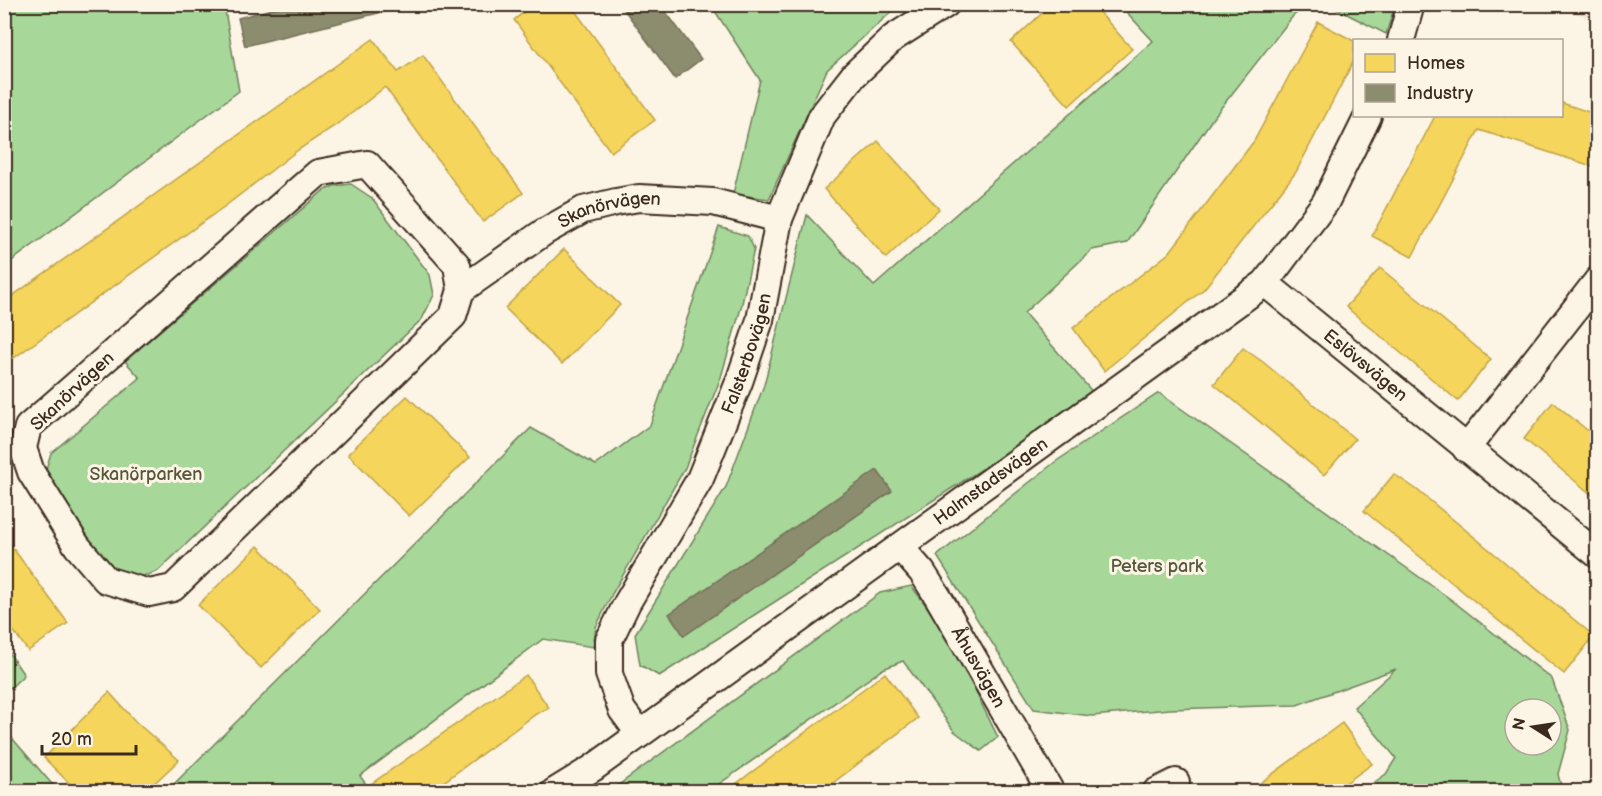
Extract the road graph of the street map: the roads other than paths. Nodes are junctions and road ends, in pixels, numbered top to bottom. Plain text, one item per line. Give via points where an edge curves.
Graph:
1 (946, 4) edge
2 (1411, 4) edge
3 (1401, 39) edge
4 (1368, 117) edge
5 (779, 219) junction
6 (1598, 280) edge
7 (1265, 284) junction
8 (461, 290) junction
9 (1466, 449) junction
10 (900, 547) junction
11 (1598, 555) edge
12 (639, 733) junction
13 (554, 792) edge
14 (1051, 792) edge

1 - 5 street, Falsterbovägen via 893,38 854,75 822,116
2 - 3 street
4 - 7 street, Halmstadsvägen via 1325,203
5 - 8 street, Skanörvägen via 713,202 639,198 616,202 583,210 544,232
5 - 12 street, Falsterbovägen via 760,320 700,479 609,640 609,674 622,710
6 - 9 street
7 - 9 street, Eslövsvägen
7 - 10 street, Halmstadsvägen
8 - 8 street, Skanörvägen via 457,265 367,164 318,173 28,427 23,448 31,472 77,546 106,580 149,593 173,588 453,316
9 - 11 street, Eslövsvägen
10 - 12 street, Halmstadsvägen
10 - 14 street, Åhusvägen via 922,572 952,620
12 - 13 street, Halmstadsvägen

